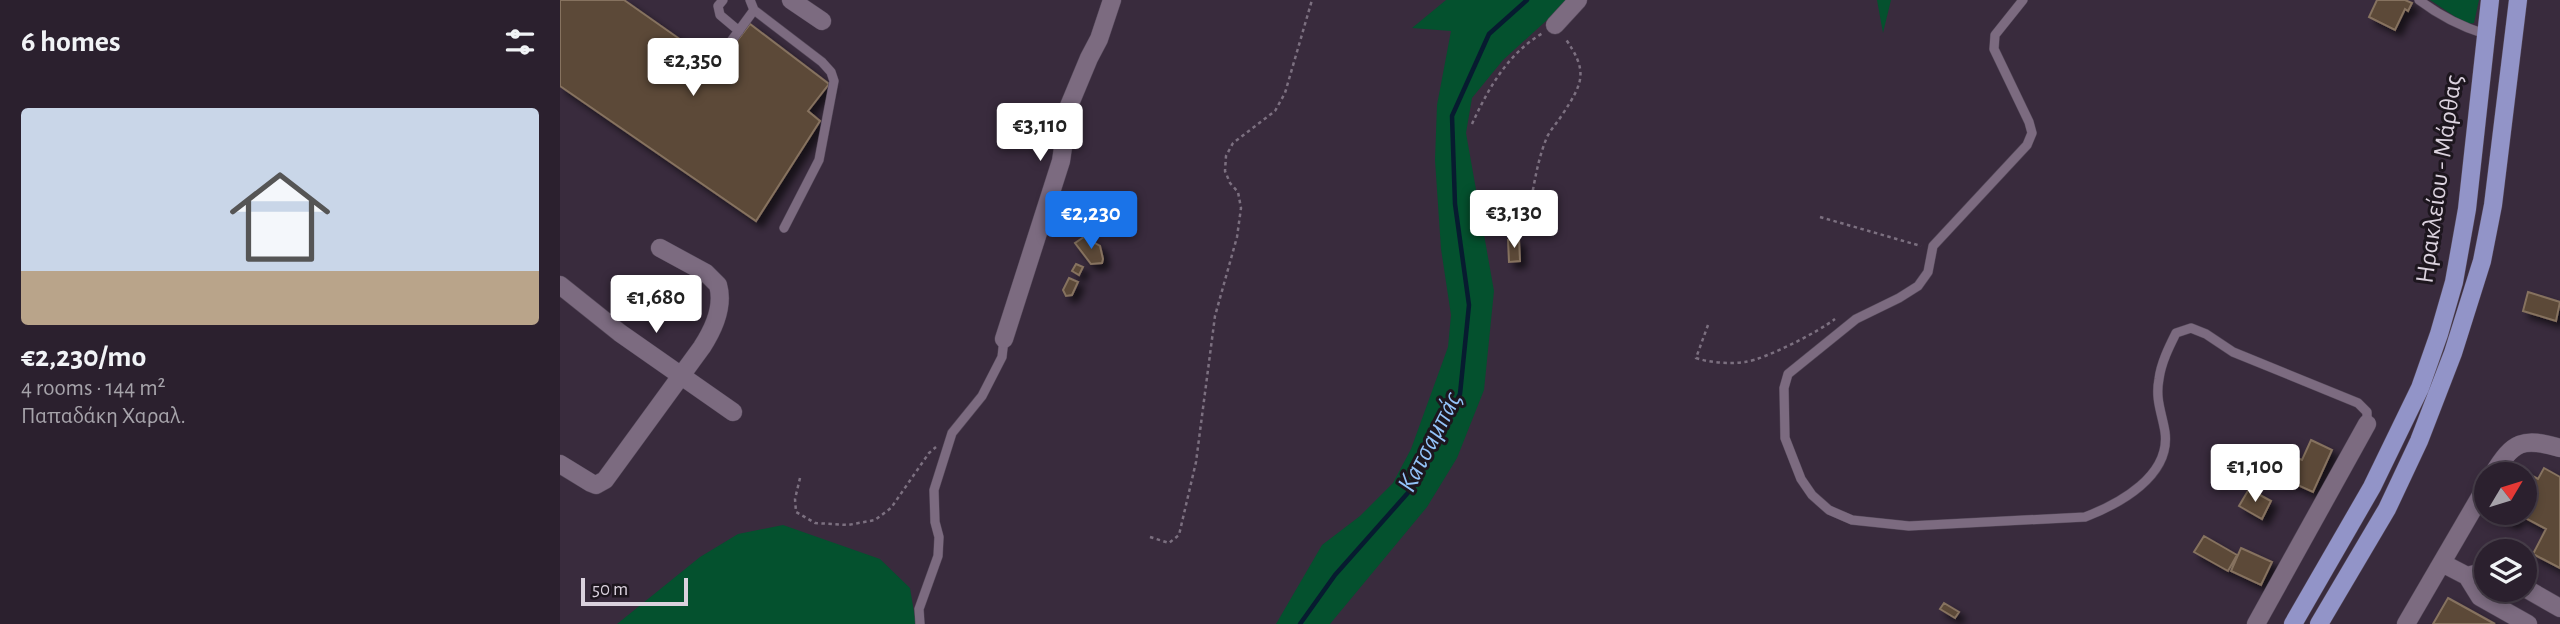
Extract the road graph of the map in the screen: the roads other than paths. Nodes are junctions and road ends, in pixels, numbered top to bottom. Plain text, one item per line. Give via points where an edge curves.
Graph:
1 (723, 0) edge
2 (750, 0) edge
3 (791, 0) edge
4 (1112, 0) edge
5 (1578, 0) edge
6 (2022, 0) edge
7 (2418, 0) edge
8 (2490, 0) edge
9 (2518, 0) edge
10 (754, 10) junction
11 (822, 21) dead end
12 (1555, 25) road end
13 (739, 31) junction
14 (2485, 34) junction
15 (721, 55) dead end
16 (784, 228) dead end
17 (660, 248) dead end
18 (560, 285) edge
19 (1004, 339) joint
20 (680, 376) junction
21 (733, 412) dead end
22 (2367, 424) joint
23 (2560, 448) edge
24 (2500, 462) edge
25 (560, 464) edge
26 (2474, 507) edge
27 (2442, 562) junction
28 (2474, 574) edge
29 (2467, 576) junction
30 (2537, 595) edge
31 (2560, 608) edge
32 (920, 624) edge
33 (2256, 624) edge
34 (2293, 624) edge
35 (2319, 624) edge
36 (2406, 624) edge
37 (2528, 624) edge

1 - 13 lane via 718,6 720,15
2 - 10 lane
3 - 11 street
4 - 19 street via 1069,106 1061,160
5 - 12 street
6 - 22 lane via 1995,36 1994,49 2029,122 2032,133 2027,145 1932,250 1928,272 1918,286 1856,319 1788,374 1785,438 1812,495 1829,510 1852,520 1909,526 2085,517 2118,502 2157,467 2165,433 2158,409 2159,378 2176,333 2191,328 2233,352 2358,403 2367,412
7 - 14 lane via 2460,27
8 - 14 main road, Ηρακλείου - Μάρθας
9 - 35 main road, Ηρακλείου - Μάρθας via 2493,205 2482,261 2453,353 2387,509
10 - 13 lane
10 - 16 lane via 822,62 834,81 819,160
13 - 15 lane
14 - 34 main road, Ηρακλείου - Μάρθας via 2467,209 2439,334 2420,388 2372,486
17 - 20 street via 706,273 719,289 710,332
18 - 20 street
19 - 32 lane via 1002,357 982,397 952,433 934,490 939,537 919,609
20 - 21 street
20 - 25 street via 600,484 582,479
22 - 33 street
23 - 24 street via 2527,441 2513,446
26 - 27 street
27 - 29 street
27 - 36 street
28 - 29 street
29 - 37 street via 2480,597
30 - 31 street

